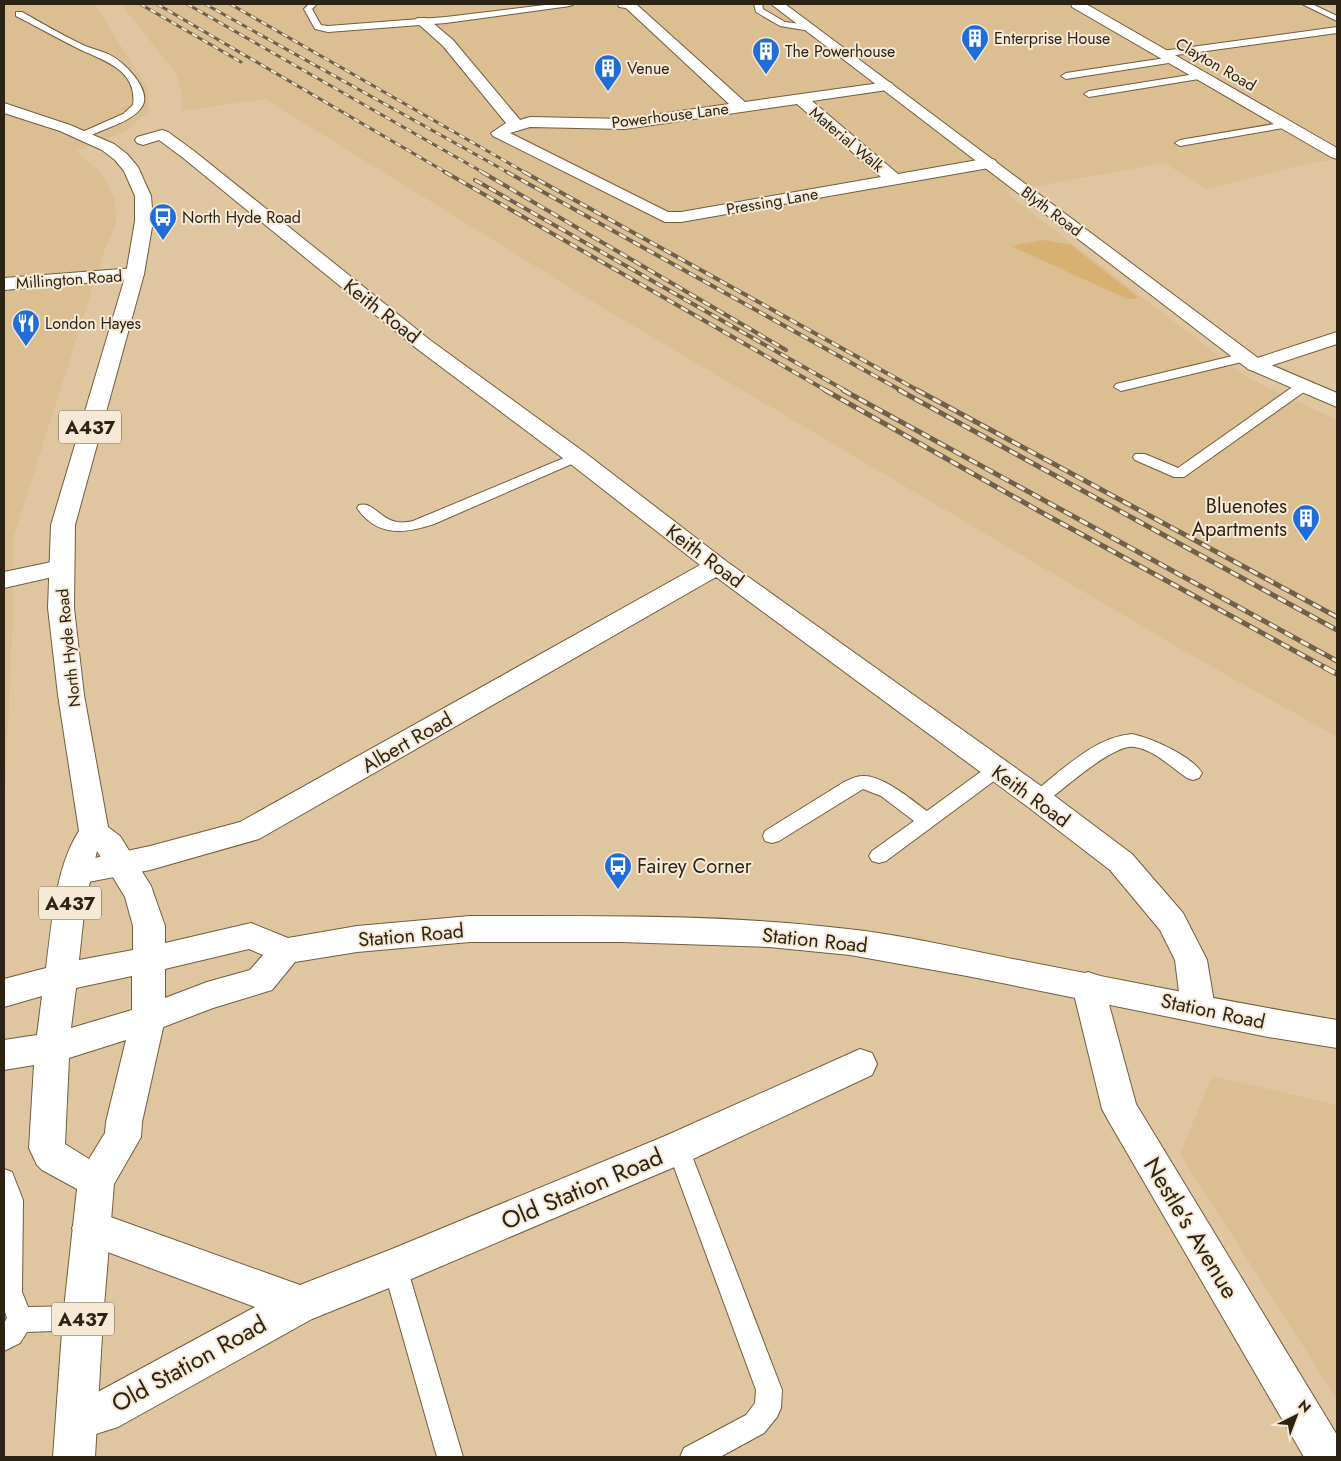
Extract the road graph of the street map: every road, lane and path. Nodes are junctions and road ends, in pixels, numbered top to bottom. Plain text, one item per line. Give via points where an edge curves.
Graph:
1 (313, 4) edge
2 (570, 4) edge
3 (624, 4) edge
4 (758, 4) edge
5 (778, 4) edge
6 (1077, 4) edge
7 (1306, 4) edge
8 (18, 14) dead end
9 (1337, 19) edge
10 (422, 21) junction
11 (810, 28) junction
12 (1337, 30) edge
13 (1167, 57) junction
14 (1066, 76) dead end
15 (1202, 76) junction
16 (887, 86) junction
17 (1089, 94) dead end
18 (799, 98) junction
19 (741, 107) junction
20 (4, 108) edge
21 (516, 125) junction
22 (1286, 125) junction
23 (155, 134) dead end
24 (84, 135) junction
25 (1180, 143) dead end
26 (1337, 154) edge
27 (989, 163) junction
28 (895, 180) junction
29 (135, 274) junction
30 (4, 284) edge
31 (1337, 338) edge
32 (1250, 361) junction
33 (1304, 386) junction
34 (1121, 387) dead end
35 (1337, 400) edge
36 (576, 457) junction
37 (1140, 457) dead end
38 (364, 508) dead end
39 (717, 566) junction
40 (61, 568) junction
41 (4, 580) edge
42 (996, 770) junction
43 (1193, 773) dead end
44 (1038, 799) junction
45 (927, 821) junction
46 (94, 832) junction
47 (772, 836) dead end
48 (879, 856) dead end
49 (121, 864) junction
50 (78, 872) junction
51 (286, 951) junction
52 (148, 960) junction
53 (59, 978) junction
54 (1088, 986) junction
55 (4, 993) edge
56 (1198, 1008) junction
57 (148, 1019) junction
58 (1337, 1034) edge
59 (52, 1048) junction
60 (4, 1055) edge
61 (860, 1064) dead end
62 (678, 1148) junction
63 (4, 1180) edge
64 (96, 1180) junction
65 (91, 1228) junction
66 (395, 1267) junction
67 (300, 1304) junction
68 (83, 1318) junction
69 (12, 1329) edge
70 (77, 1419) junction
71 (74, 1457) edge
72 (450, 1457) edge
73 (693, 1457) edge
74 (1327, 1457) edge

1 - 10 lane via 308,8 318,27 324,29
2 - 10 lane
3 - 19 street
4 - 11 lane via 759,10 783,24
5 - 11 street, Blyth Road
6 - 13 street, Clayton Road
7 - 9 lane
8 - 24 lane via 82,48 109,58 126,70 136,83 138,106 126,116
10 - 21 street via 448,43
11 - 16 street, Blyth Road
12 - 13 lane
13 - 14 lane
13 - 15 street, Clayton Road
15 - 17 lane
15 - 22 street, Clayton Road
16 - 18 street, Powerhouse Lane
16 - 27 street, Blyth Road
18 - 19 street, Powerhouse Lane
18 - 28 street, Material Walk
19 - 21 street, Powerhouse Lane via 624,124 530,122
20 - 24 street, North Hyde Road / A437
21 - 28 street, Pressing Lane via 499,133 666,218
22 - 25 lane
22 - 26 street, Clayton Road
23 - 36 street, Keith Road via 188,154 423,344
24 - 29 street, North Hyde Road / A437 via 121,157 138,180 143,196 144,221
27 - 28 street, Pressing Lane
27 - 32 street, Blyth Road
29 - 30 street, Millington Road
29 - 40 street, North Hyde Road / A437 via 63,525
31 - 32 street
32 - 33 street, Blyth Road
32 - 34 lane
33 - 35 street, Blyth Road
33 - 37 lane via 1179,474
36 - 38 lane via 405,529 385,525
36 - 39 street, Keith Road
39 - 42 street, Keith Road
39 - 49 street, Albert Road via 250,831
40 - 41 street
40 - 46 street, North Hyde Road / A437 via 61,608 71,694
42 - 44 street, Keith Road
42 - 45 lane
43 - 44 lane via 1148,745 1130,739 1096,755
44 - 56 street, Keith Road via 1121,862 1172,922 1191,960
45 - 47 lane via 886,791 864,782 850,787
45 - 48 lane
46 - 49 street, A437 via 109,844
46 - 50 street, A437 via 83,849
49 - 50 street, Albert Road
49 - 52 street, A437 via 140,895 147,916
50 - 53 street, A437
51 - 52 street via 251,936
51 - 54 street, Station Road via 357,939 470,929 621,929 769,934 850,942
51 - 57 street via 261,980
52 - 53 street
52 - 57 street, A437
53 - 55 street
53 - 59 street, A437
54 - 56 street, Station Road
54 - 74 street, Nestle's Avenue via 1120,1109
56 - 58 street, Station Road
57 - 59 street
57 - 64 street, A437 via 123,1137
59 - 60 street
59 - 64 street, A437 via 48,1152 66,1166
61 - 62 street, Old Station Road
62 - 66 street, Old Station Road
62 - 73 lane via 769,1390 768,1408 755,1424
63 - 69 lane via 10,1200
64 - 65 street, A437
65 - 67 street, Old Station Road
65 - 68 street, A437
66 - 67 street, Old Station Road
66 - 72 lane
67 - 70 street, Old Station Road via 103,1412
68 - 69 lane
68 - 70 street, A437
70 - 71 street, A437

